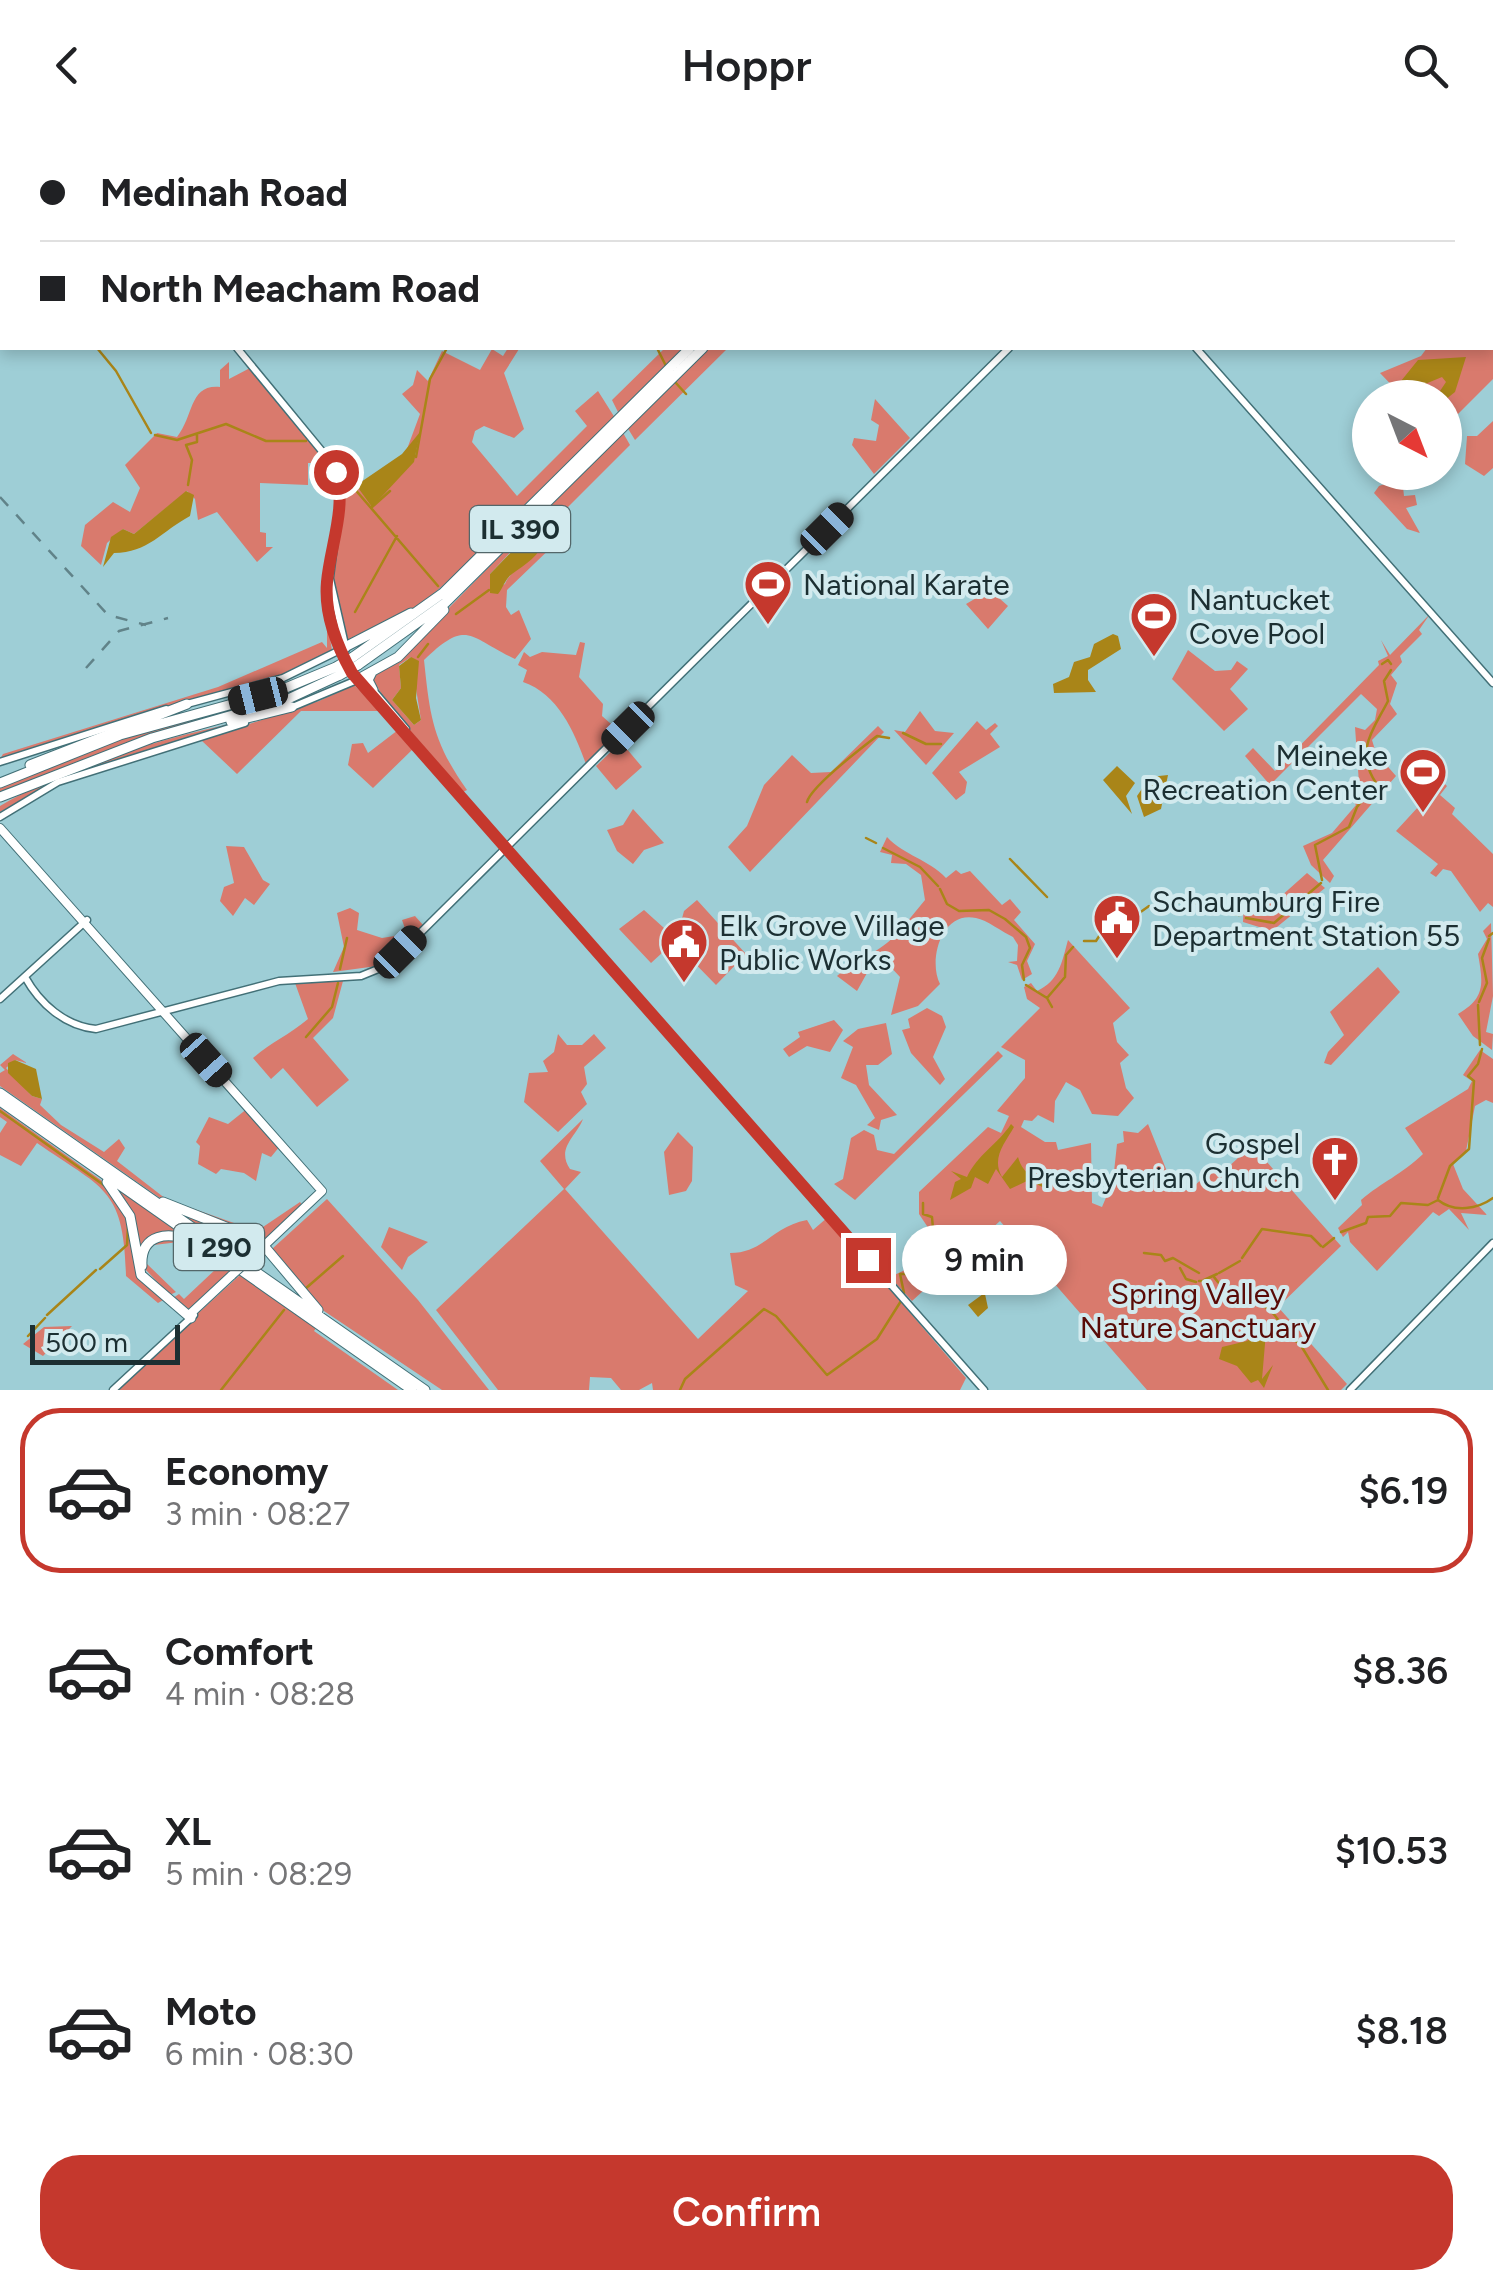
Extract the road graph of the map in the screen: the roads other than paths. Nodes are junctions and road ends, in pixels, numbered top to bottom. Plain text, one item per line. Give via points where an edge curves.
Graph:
1 (239, 350) edge
2 (688, 350) edge
3 (700, 350) edge
4 (1007, 350) edge
5 (1200, 350) edge
6 (490, 559) junction
7 (464, 572) junction
8 (329, 573) junction
9 (330, 620) junction
10 (341, 636) junction
11 (358, 640) junction
12 (343, 648) junction
13 (330, 654) junction
14 (303, 669) junction
15 (338, 671) junction
16 (359, 671) junction
17 (1493, 680) edge
18 (373, 690) joint
19 (328, 694) junction
20 (231, 703) junction
21 (187, 704) junction
22 (292, 707) junction
23 (170, 733) junction
24 (0, 762) edge
25 (30, 765) junction
26 (0, 780) edge
27 (0, 800) edge
28 (0, 822) edge
29 (509, 851) junction
30 (44, 873) junction
31 (87, 922) junction
32 (26, 977) junction
33 (0, 999) edge
34 (164, 1012) junction
35 (0, 1092) edge
36 (0, 1101) edge
37 (58, 1143) junction
38 (93, 1158) junction
39 (1493, 1243) edge
40 (265, 1247) junction
41 (251, 1277) junction
42 (169, 1298) junction
43 (189, 1316) junction
44 (346, 1334) junction
45 (110, 1390) edge
46 (412, 1390) edge
47 (426, 1390) edge
48 (986, 1390) edge
49 (1348, 1390) edge

1 - 8 main road via 335,467 340,500
2 - 7 highway, IL 390
3 - 6 highway, IL 390
4 - 29 main road
5 - 17 main road
6 - 16 highway, IL 390
6 - 16 highway via 398,657
7 - 11 highway via 410,614
7 - 16 highway, IL 390
8 - 9 main road
8 - 10 main road
9 - 12 main road
9 - 13 main road via 336,646
10 - 11 highway
10 - 12 main road
11 - 12 highway
12 - 13 main road
12 - 16 main road
13 - 14 main road
14 - 19 main road via 326,659 339,663 343,679
14 - 21 main road
15 - 16 highway, IL 390, bridge
15 - 20 highway, IL 390
15 - 23 highway, IL 390 via 286,700
16 - 18 highway
16 - 19 main road
16 - 29 main road
18 - 29 main road
19 - 22 main road
20 - 25 highway via 152,720
20 - 26 highway, IL 390
21 - 24 main road
21 - 25 highway
22 - 23 highway
22 - 28 main road via 58,782
23 - 27 highway, IL 390
25 - 26 highway
28 - 30 main road
28 - 30 main road
29 - 34 main road via 377,971 294,978
29 - 48 main road
30 - 31 main road
31 - 32 main road
31 - 34 main road
32 - 33 main road
32 - 34 main road via 60,1013 82,1023
34 - 40 main road via 325,1191
35 - 38 highway, I 290
36 - 37 highway, I 290
37 - 41 highway, I 290
37 - 42 highway via 124,1202 137,1268
38 - 40 highway via 165,1203
38 - 44 highway, I 290
39 - 49 main road
40 - 43 main road, bridge
40 - 44 highway
41 - 42 highway via 192,1241 159,1235 144,1247 141,1265
41 - 46 highway, I 290
42 - 43 highway
43 - 45 main road
43 - 45 main road
44 - 47 highway, I 290

